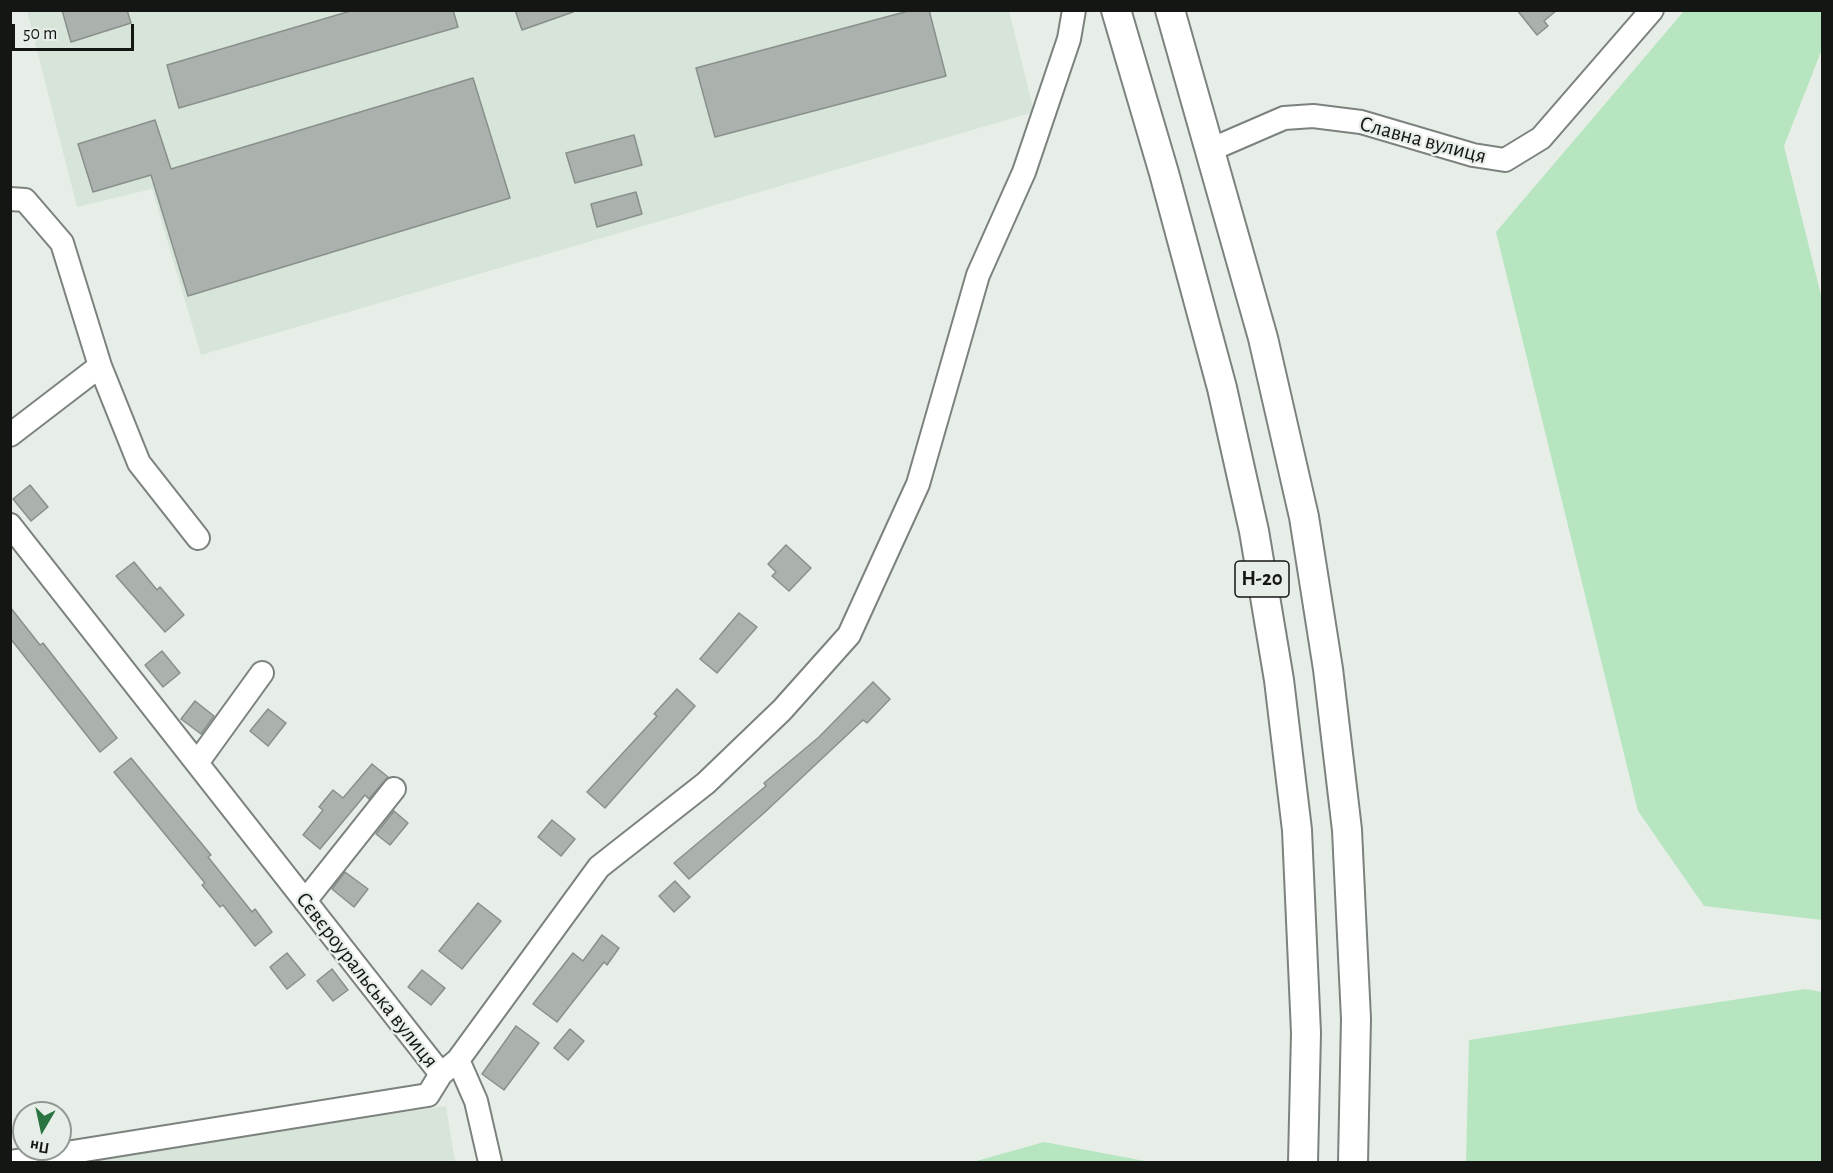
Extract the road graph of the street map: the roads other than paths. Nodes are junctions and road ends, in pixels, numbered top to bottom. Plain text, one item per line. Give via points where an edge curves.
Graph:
1 (1074, 10) edge
2 (1116, 10) edge
3 (1170, 10) edge
4 (1652, 10) edge
5 (1210, 150) junction
6 (10, 199) edge
7 (100, 366) junction
8 (10, 435) edge
9 (10, 525) edge
10 (198, 538) dead end
11 (262, 673) dead end
12 (197, 763) junction
13 (394, 789) dead end
14 (305, 901) junction
15 (449, 1067) junction
16 (10, 1162) edge
17 (490, 1162) edge
18 (1303, 1162) edge
19 (1353, 1162) edge

1 - 15 street, Сєвєроуральська вулиця via 1024,172 978,275 918,484 849,635 782,710 714,775 599,867
2 - 18 main road, Н-20 via 1222,388 1254,531 1279,680 1297,830 1306,1033
3 - 5 main road, Н-20
4 - 5 street, Славна вулиця via 1541,138 1505,160 1473,155 1360,122 1313,116 1284,118
5 - 19 main road, Н-20 via 1263,338 1289,450 1328,669 1347,842 1356,1019
6 - 7 street via 25,200 62,243
7 - 8 street
7 - 10 street via 139,463
9 - 12 street, Сєвєроуральська вулиця
11 - 12 street
12 - 14 street, Сєвєроуральська вулиця
13 - 14 street
14 - 15 street, Сєвєроуральська вулиця
15 - 16 street via 428,1095
15 - 17 street via 476,1101

